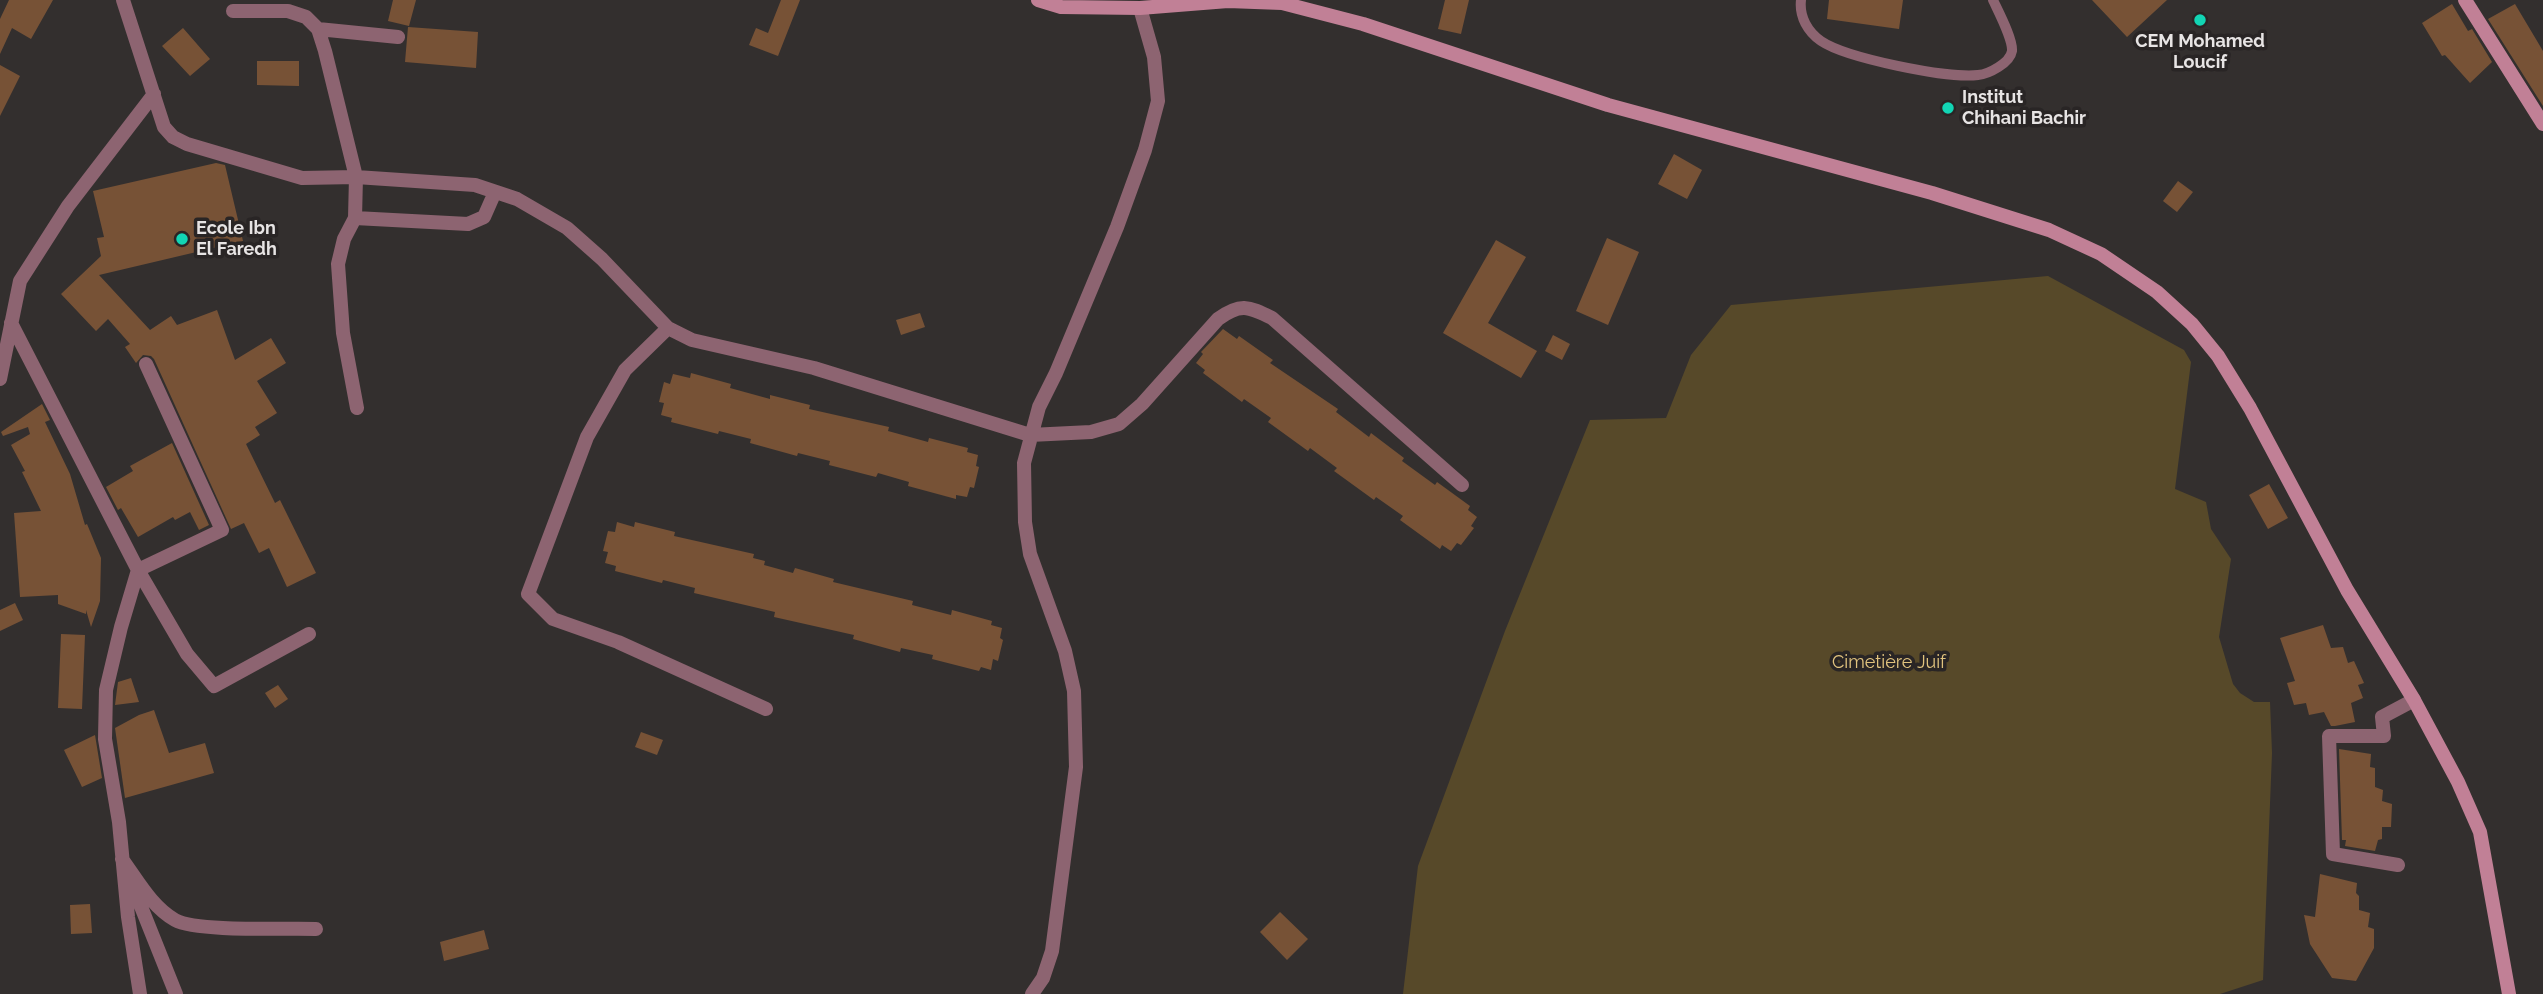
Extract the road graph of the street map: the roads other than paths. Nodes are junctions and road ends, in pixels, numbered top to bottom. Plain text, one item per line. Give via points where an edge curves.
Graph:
1 (122, 0) edge
2 (1038, 0) edge
3 (1801, 0) edge
4 (1993, 0) edge
5 (2465, 0) edge
6 (1140, 8) junction
7 (233, 11) dead end
8 (318, 29) junction
9 (398, 37) dead end
10 (154, 94) junction
11 (2543, 124) edge
12 (356, 177) junction
13 (495, 191) junction
14 (355, 218) junction
15 (11, 323) junction
16 (668, 328) junction
17 (146, 364) dead end
18 (0, 379) edge
19 (358, 408) dead end
20 (1030, 435) junction
21 (1462, 485) dead end
22 (138, 570) junction
23 (309, 634) dead end
24 (2414, 700) junction
25 (766, 709) dead end
26 (122, 859) junction
27 (2398, 865) dead end
28 (316, 929) dead end
29 (139, 994) edge
30 (176, 994) edge
31 (1032, 994) edge
32 (2509, 994) edge

1 - 10 street
2 - 6 main road via 1061,7
3 - 4 lane via 1804,24 1838,51 1939,74 1980,75 1997,68 2012,51
5 - 11 main road
6 - 20 street via 1154,57 1158,101 1146,150
6 - 24 main road via 1228,1 1282,3 1363,24 1608,104 1932,193 2049,230 2101,254 2157,292 2218,356 2347,590
7 - 8 street via 288,11 306,17
8 - 9 street
8 - 12 street
10 - 12 street via 164,127 187,144 302,178
10 - 15 street via 68,206 20,281
12 - 13 street via 475,185
12 - 14 street
13 - 14 street via 484,216 468,224
13 - 16 street via 567,228
14 - 19 street via 338,264 343,333
15 - 18 street
15 - 22 street
16 - 20 street via 692,340 814,368
16 - 25 street via 625,370 587,437 528,594 553,619 618,642
17 - 22 street via 222,530
20 - 21 street via 1091,432 1119,424 1218,319 1233,308 1254,309 1272,318
20 - 31 street via 1024,463 1030,554 1065,650 1074,691 1076,766 1052,951
22 - 23 street via 187,654 214,686
22 - 26 street via 106,690 105,739
24 - 27 street via 2382,717 2384,736 2329,736 2333,854
24 - 32 main road via 2480,832
26 - 28 street via 155,905 177,922
26 - 29 street
26 - 30 street

